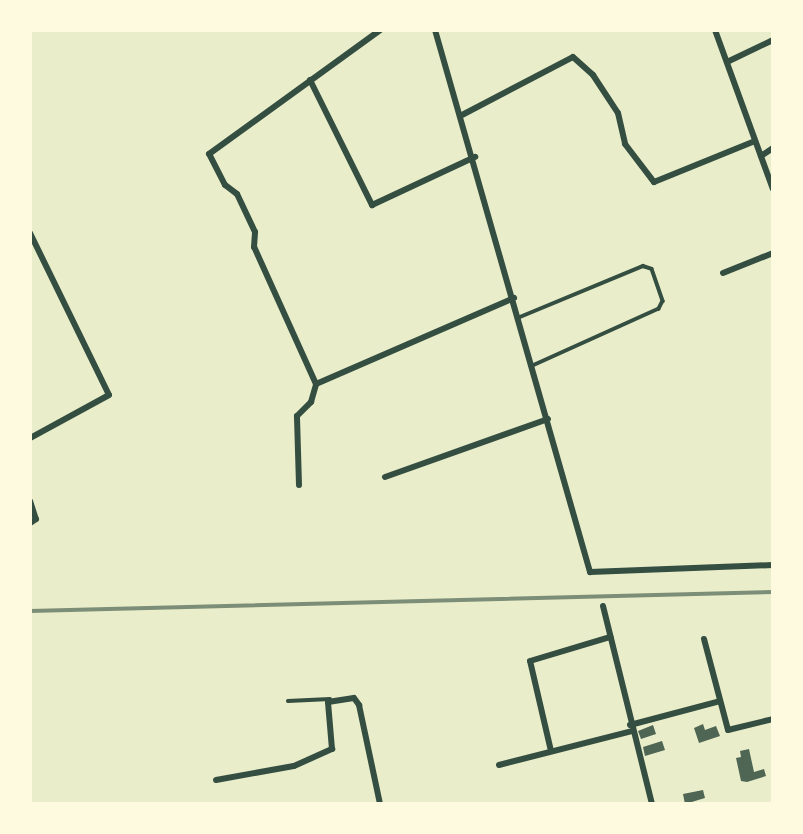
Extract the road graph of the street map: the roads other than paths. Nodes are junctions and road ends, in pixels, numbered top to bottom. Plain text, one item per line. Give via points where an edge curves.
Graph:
1 (380, 30) edge
2 (435, 30) edge
3 (715, 30) edge
4 (773, 40) edge
5 (727, 62) junction
6 (310, 80) junction
7 (462, 115) junction
8 (755, 141) junction
9 (773, 148) edge
10 (761, 156) junction
11 (475, 157) junction
12 (773, 189) edge
13 (30, 233) edge
14 (773, 253) edge
15 (723, 273) dead end
16 (514, 298) junction
17 (520, 317) junction
18 (533, 366) junction
19 (316, 384) junction
20 (548, 418) junction
21 (30, 438) edge
22 (384, 477) dead end
23 (299, 485) dead end
24 (30, 501) edge
25 (30, 523) edge
26 (773, 565) edge
27 (603, 606) dead end
28 (610, 637) junction
29 (704, 639) dead end
30 (330, 699) junction
31 (288, 701) dead end
32 (720, 701) junction
33 (773, 719) edge
34 (631, 728) junction
35 (551, 751) junction
36 (499, 765) dead end
37 (216, 780) dead end
38 (380, 804) edge
39 (652, 804) edge

1 - 6 street
2 - 7 street
3 - 5 street
4 - 5 street
5 - 8 street
6 - 11 street via 372,205
6 - 19 street via 209,154 225,185 242,203 255,232 254,247
7 - 8 street via 573,57 593,75 618,113 625,144 654,182
7 - 11 street
8 - 10 street
9 - 10 street
10 - 12 street
11 - 16 street
13 - 21 street via 109,395
14 - 15 street
16 - 17 street
16 - 19 street
17 - 18 street
17 - 18 lane via 643,266 652,269 663,300 659,309
18 - 20 street
19 - 23 street via 311,402 297,416
20 - 22 street
20 - 26 street via 590,572
24 - 25 street via 36,519
27 - 28 street
28 - 34 street
28 - 35 street via 530,661
29 - 32 street
30 - 31 lane
30 - 37 street via 332,749 294,766
30 - 38 street via 354,698 359,705
32 - 33 street via 728,730
32 - 34 street
34 - 35 street
34 - 39 street
35 - 36 street

